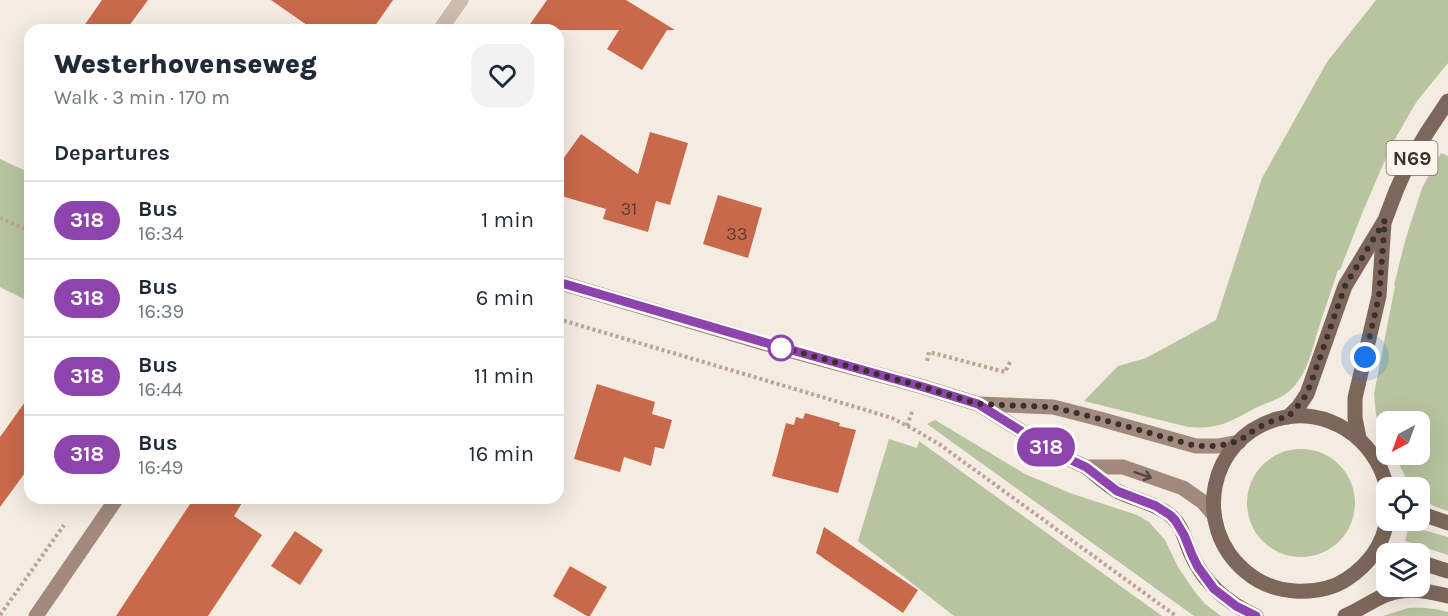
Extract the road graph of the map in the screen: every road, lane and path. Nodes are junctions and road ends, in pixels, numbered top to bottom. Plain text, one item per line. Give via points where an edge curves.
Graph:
1 (461, 0) edge
2 (444, 24) edge
3 (1448, 101) edge
4 (0, 218) edge
5 (1385, 220) junction
6 (24, 228) edge
7 (564, 284) edge
8 (564, 321) edge
9 (978, 404) junction
10 (1288, 417) junction
11 (1359, 438) junction
12 (1239, 441) junction
13 (1086, 467) junction
14 (1385, 477) edge
15 (113, 504) edge
16 (1213, 514) junction
17 (1430, 517) edge
18 (70, 518) dead end
19 (1448, 523) edge
20 (1384, 531) edge
21 (1376, 561) edge
22 (1365, 564) junction
23 (1430, 565) edge
24 (1448, 571) edge
25 (1448, 596) edge
26 (0, 615) edge
27 (36, 616) edge
28 (1176, 616) edge
29 (1256, 616) edge
30 (1345, 616) edge

1 - 2 street
3 - 5 main road, N69 via 1408,164
4 - 6 path
5 - 10 main road, N69 via 1345,286 1307,394
5 - 11 main road, N69 via 1379,296 1355,398
7 - 9 street
8 - 28 path via 892,418 939,444
9 - 12 street via 1053,407 1196,446
9 - 13 street
10 - 11 main road via 1325,420
10 - 12 main road via 1257,428
11 - 14 main road via 1374,455
12 - 16 main road via 1216,480
13 -> 16 street via 1123,468 1183,488
13 - 29 main road via 1117,491 1170,515 1214,589
15 - 27 street
16 - 22 main road via 1221,541 1237,564 1273,587 1301,592 1329,587 1355,574
17 - 19 main road
18 - 26 path
20 - 22 main road
21 - 22 main road
23 - 24 main road
25 - 30 main road via 1424,590 1396,591

